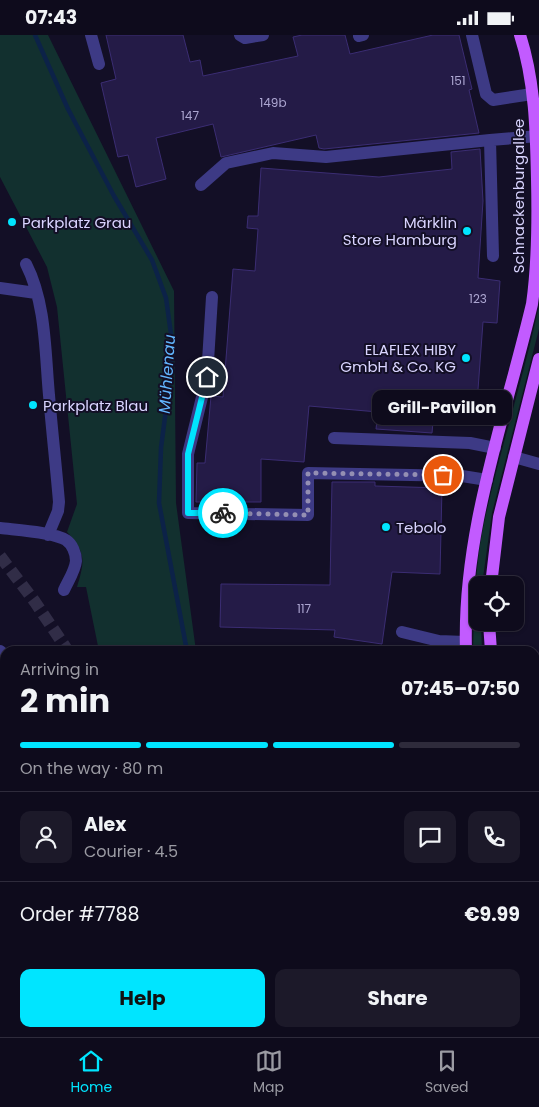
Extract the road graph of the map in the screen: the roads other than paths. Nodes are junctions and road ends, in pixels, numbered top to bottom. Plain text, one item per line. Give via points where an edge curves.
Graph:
1 (91, 35) edge
2 (240, 35) edge
3 (263, 35) edge
4 (472, 35) edge
5 (520, 35) edge
6 (99, 63) dead end
7 (532, 94) junction
8 (537, 136) edge
9 (490, 139) junction
10 (201, 185) dead end
11 (494, 257) dead end
12 (26, 264) dead end
13 (0, 288) edge
14 (36, 293) junction
15 (212, 297) dead end
16 (539, 359) edge
17 (334, 438) dead end
18 (495, 449) junction
19 (514, 457) junction
20 (539, 465) edge
21 (487, 480) junction
22 (0, 528) edge
23 (48, 535) junction
24 (492, 576) edge
25 (64, 589) dead end
26 (490, 631) edge
27 (402, 632) dead end
28 (461, 646) edge
29 (465, 646) edge
30 (491, 646) edge

1 - 6 street
2 - 3 street via 245,38
4 - 7 street via 486,94 493,100
5 - 7 main road, Schnackenburgallee
7 - 8 main road, Schnackenburgallee
8 - 9 street
8 - 18 main road, Schnackenburgallee via 536,276 532,304
9 - 10 street via 326,157 274,153 226,163
9 - 11 street
12 - 14 street
13 - 14 street
14 - 23 street via 42,324 59,502
15 - 21 street via 207,377 188,454 188,513 308,515 308,473 462,476
16 - 19 main road
17 - 18 street via 470,443
18 - 21 main road, Schnackenburgallee
19 - 20 street
19 - 24 main road via 499,517
21 - 29 main road, Schnackenburgallee via 467,589
22 - 23 street
23 - 25 street via 66,541 75,554 74,571
26 - 30 main road
27 - 28 street

